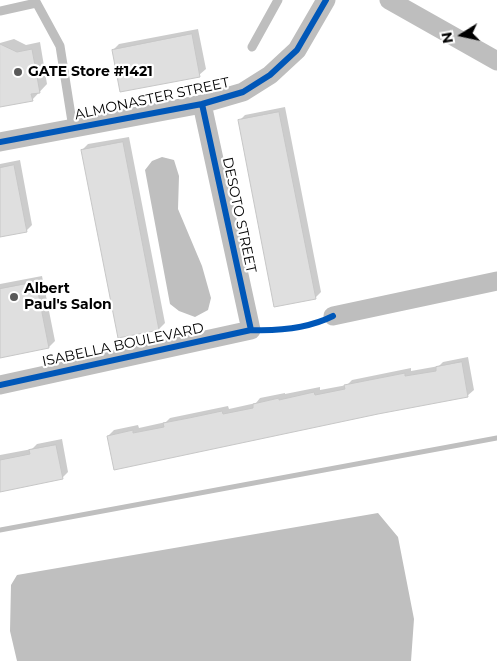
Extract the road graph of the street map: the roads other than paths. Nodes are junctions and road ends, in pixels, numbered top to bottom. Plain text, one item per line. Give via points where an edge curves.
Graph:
1 (278, 0) edge
2 (326, 0) edge
3 (389, 0) edge
4 (36, 2) edge
5 (0, 11) edge
6 (252, 47) dead end
7 (497, 61) edge
8 (202, 104) junction
9 (73, 128) junction
10 (0, 142) edge
11 (497, 281) edge
12 (333, 316) dead end
13 (251, 330) joint
14 (0, 384) edge

1 - 6 lane
2 - 8 street, ALMONASTER STREET via 298,50 270,75 243,92
3 - 7 street
4 - 5 lane
4 - 9 lane via 60,46
8 - 9 street, ALMONASTER STREET
8 - 13 street, DESOTO STREET
9 - 10 street, ALMONASTER STREET
11 - 12 street
13 - 14 street, ISABELLA BOULEVARD

